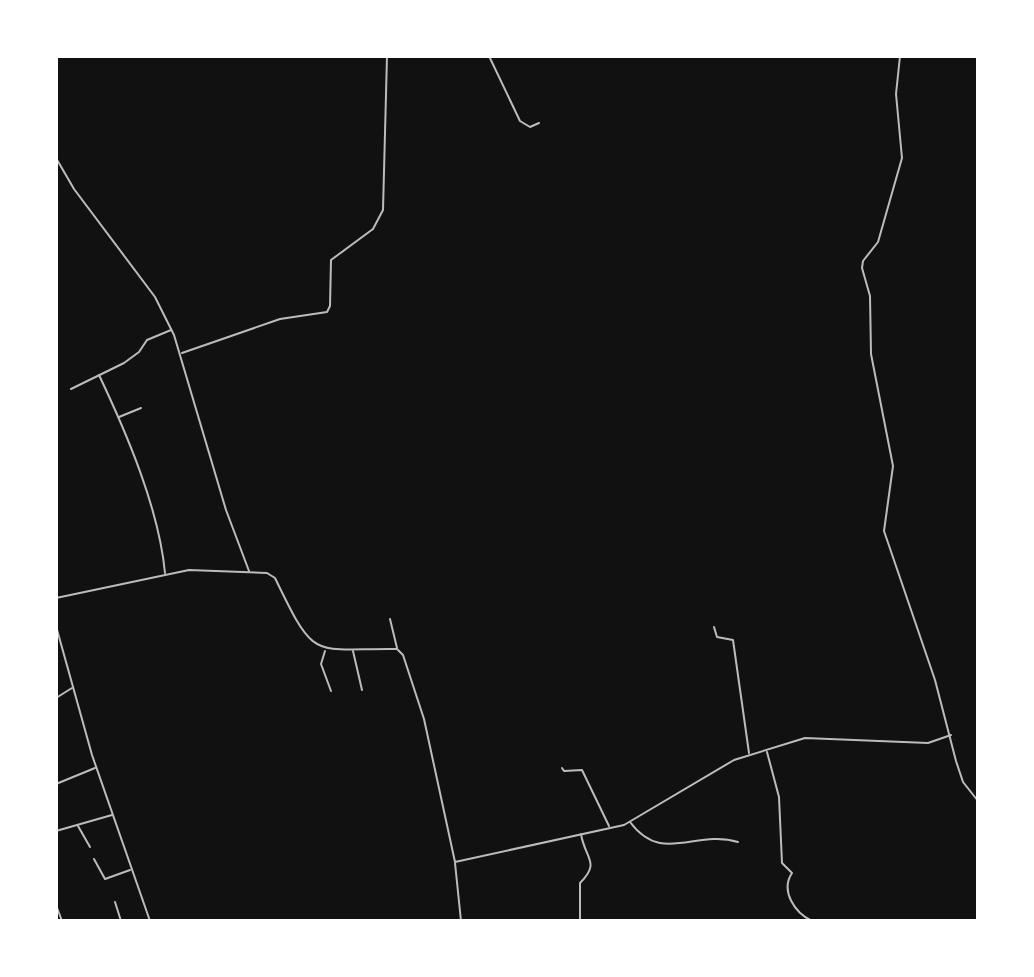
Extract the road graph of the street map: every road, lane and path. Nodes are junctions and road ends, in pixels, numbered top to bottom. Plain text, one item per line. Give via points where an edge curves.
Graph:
1 (387, 56) edge
2 (489, 56) edge
3 (900, 56) edge
4 (539, 123) dead end
5 (56, 158) edge
6 (172, 330) junction
7 (181, 353) junction
8 (99, 375) junction
9 (71, 389) dead end
10 (141, 408) dead end
11 (118, 417) junction
12 (249, 571) junction
13 (165, 574) junction
14 (56, 598) edge
15 (390, 619) dead end
16 (56, 626) edge
17 (714, 627) dead end
18 (397, 649) junction
19 (326, 650) junction
20 (353, 651) junction
21 (73, 687) junction
22 (362, 690) dead end
23 (331, 691) dead end
24 (56, 698) edge
25 (951, 735) junction
26 (766, 750) junction
27 (749, 755) junction
28 (96, 767) junction
29 (562, 768) dead end
30 (56, 784) edge
31 (978, 801) edge
32 (113, 814) junction
33 (629, 822) junction
34 (77, 825) junction
35 (609, 827) junction
36 (56, 831) edge
37 (581, 833) junction
38 (738, 842) dead end
39 (90, 847) dead end
40 (94, 859) dead end
41 (455, 862) junction
42 (132, 869) junction
43 (115, 902) dead end
44 (56, 905) edge
45 (62, 921) edge
46 (121, 921) edge
47 (150, 921) edge
48 (461, 921) edge
49 (580, 921) edge
50 (812, 921) edge

1 - 7 street via 383,210 373,229 331,260 327,312 280,319
2 - 4 street via 520,121 530,127
3 - 25 street via 896,94 902,158 878,242 862,268 870,296 871,354 893,466 884,531
5 - 6 street via 140,275
6 - 7 street
6 - 8 street via 147,340 131,358
7 - 12 street
8 - 9 street
8 - 11 street
10 - 11 street
11 - 13 street via 147,492 163,546
12 - 13 street
12 - 19 street via 275,578 308,639
13 - 14 street
15 - 18 street
16 - 21 street
17 - 27 street via 717,637 733,640
18 - 20 street
18 - 41 street via 424,719
19 - 20 street
19 - 23 street via 321,660
20 - 22 street
21 - 24 street
21 - 28 street
25 - 26 street via 928,743 805,738
25 - 31 street via 963,782
26 - 27 street
26 - 50 street via 779,797 782,863 792,873 788,892
27 - 33 street
28 - 30 street
28 - 32 street
29 - 35 street via 582,770
32 - 34 street
32 - 42 street
33 - 35 street
33 - 38 street via 656,844 721,836
34 - 36 street
34 - 39 street
35 - 37 street
37 - 41 street
37 - 49 street via 592,866 580,883
40 - 42 street via 105,879
41 - 48 street
42 - 47 street
43 - 46 street
44 - 45 street

